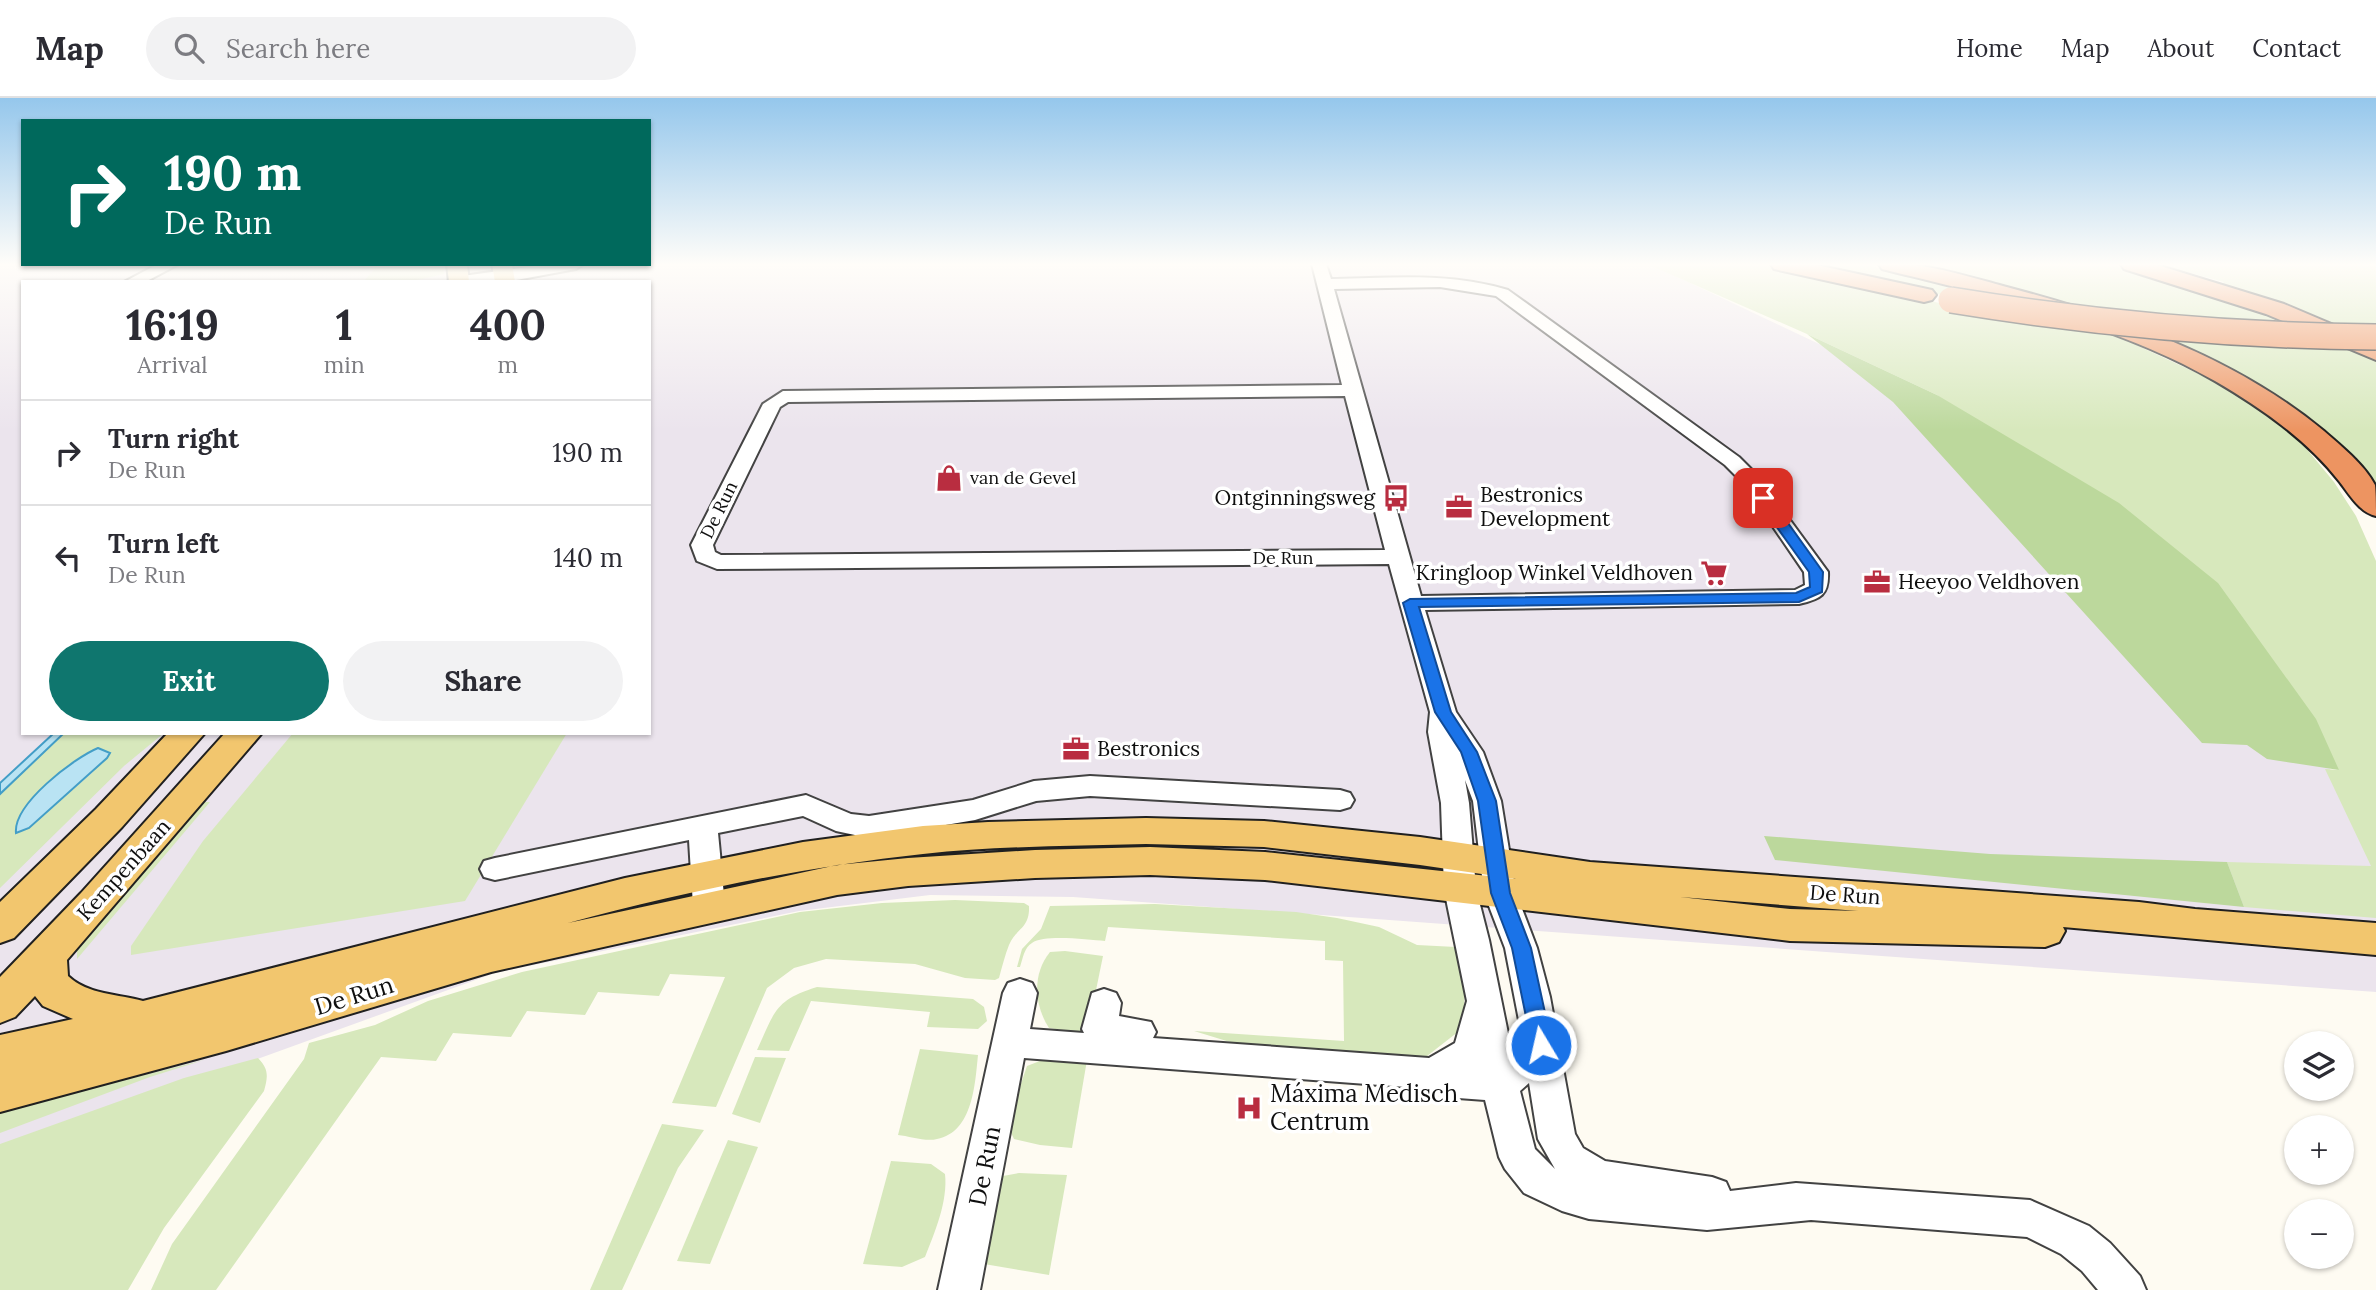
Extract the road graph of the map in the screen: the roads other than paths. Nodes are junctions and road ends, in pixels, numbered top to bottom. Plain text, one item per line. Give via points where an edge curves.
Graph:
1 (1334, 320) edge
2 (1538, 320) edge
3 (2087, 320) edge
4 (2088, 320) edge
5 (2300, 320) edge
6 (2376, 337) edge
7 (2376, 352) edge
8 (1353, 390) junction
9 (2376, 508) edge
10 (1397, 557) junction
11 (1410, 603) junction
12 (1443, 712) junction
13 (186, 735) edge
14 (243, 735) edge
15 (1340, 800) dead end
16 (703, 827) junction
17 (495, 869) dead end
18 (1459, 873) junction
19 (1498, 878) junction
20 (708, 891) junction
21 (0, 927) edge
22 (2376, 939) edge
23 (47, 954) junction
24 (1020, 993) dead end
25 (1485, 996) junction
26 (1104, 1003) dead end
27 (0, 1004) edge
28 (144, 1018) junction
29 (1010, 1042) junction
30 (1541, 1045) junction
31 (0, 1054) edge
32 (1234, 1058) junction
33 (1433, 1074) junction
34 (1500, 1085) junction
35 (0, 1092) edge
36 (1813, 1202) junction
37 (960, 1288) edge
38 (2125, 1290) edge

1 - 8 street
2 - 11 street via 1732,461 1816,572 1817,589 1799,597
3 - 6 highway, bridge via 2272,335
4 - 9 highway via 2209,369 2264,400 2342,463
5 - 7 highway
8 - 10 street
8 - 10 street, De Run via 783,397 772,404 702,545 705,556 718,562
10 - 11 street
11 - 12 street
12 - 18 street
12 - 19 street via 1469,752 1487,801
13 - 21 main road
14 - 23 main road, Kempenbaan
15 - 16 street via 1067,786 975,810 869,827 846,824 806,805
16 - 17 street
16 - 20 street
18 - 19 main road, De Run
18 - 20 main road, De Run via 1150,861 989,866
18 - 25 street
19 - 22 main road, De Run via 1790,925 1972,931 2134,931 2194,925
19 - 30 street via 1521,948
20 - 28 main road, De Run via 573,905
20 - 35 main road, De Run via 238,1029
23 - 27 main road, Kempenbaan
23 - 28 main road via 48,976 55,991 76,1002
24 - 29 street, De Run
25 - 33 street via 1470,1052
25 - 34 street
26 - 32 street via 1099,1029 1180,1035
28 - 31 main road, De Run
29 - 32 street
29 - 37 street, De Run
30 - 34 street
30 - 36 street via 1557,1139 1570,1160 1598,1178 1702,1194
32 - 33 street
33 - 34 street via 1458,1082
34 - 36 street via 1518,1157 1538,1180 1562,1193 1589,1201 1707,1211
36 - 38 street via 2030,1219 2075,1240

